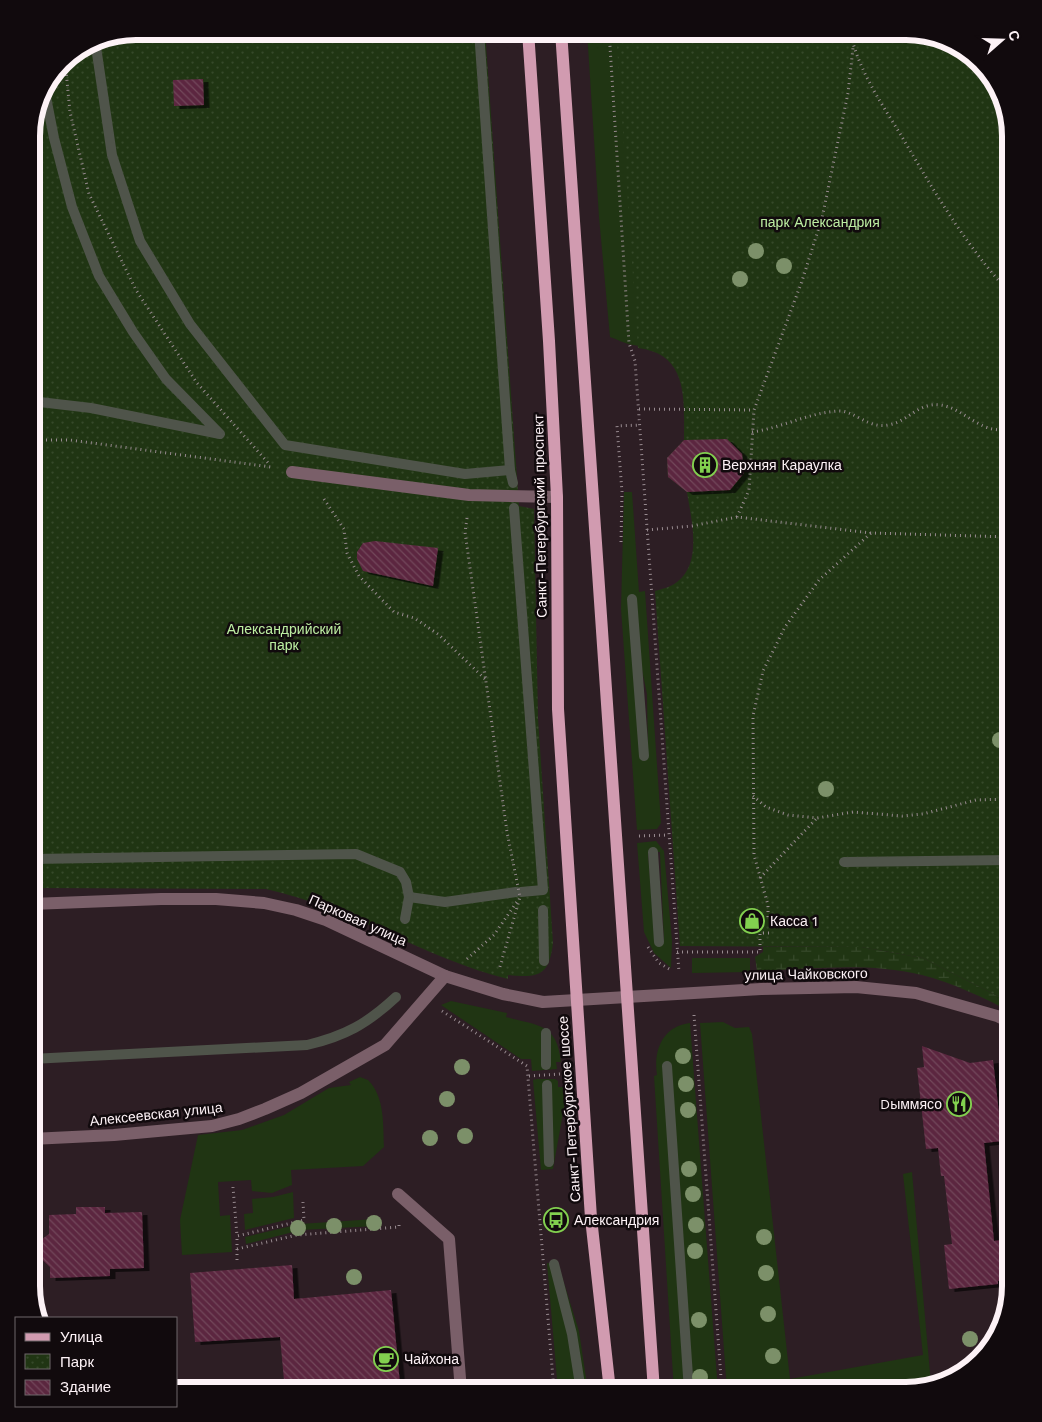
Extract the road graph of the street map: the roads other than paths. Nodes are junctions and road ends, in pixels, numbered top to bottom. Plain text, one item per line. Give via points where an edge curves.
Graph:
1 (529, 40) edge
2 (562, 40) edge
3 (298, 473) road end
4 (557, 497) junction
5 (40, 904) edge
6 (445, 976) junction
7 (627, 997) junction
8 (577, 1000) junction
9 (1002, 1018) edge
10 (40, 1140) edge
11 (398, 1194) road end
12 (460, 1382) edge
13 (609, 1382) edge
14 (653, 1382) edge

1 - 4 main road, Санкт-Петербургский проспект
2 - 7 main road
3 - 4 street via 469,495
4 - 8 main road, Санкт-Петербургский проспект via 558,709
5 - 6 street, Парковая улица via 161,899 264,903 326,920
6 - 8 street, Парковая улица via 502,994 543,1002
6 - 10 street, Алексеевская улица via 385,1045 301,1093 265,1109 212,1126
7 - 8 street, Санкт-Петербургское шоссе
7 - 9 street, улица Чайковского via 793,987 856,987 916,993
7 - 14 main road
8 - 13 main road, Санкт-Петербургское шоссе via 591,1218
11 - 12 street via 449,1239

